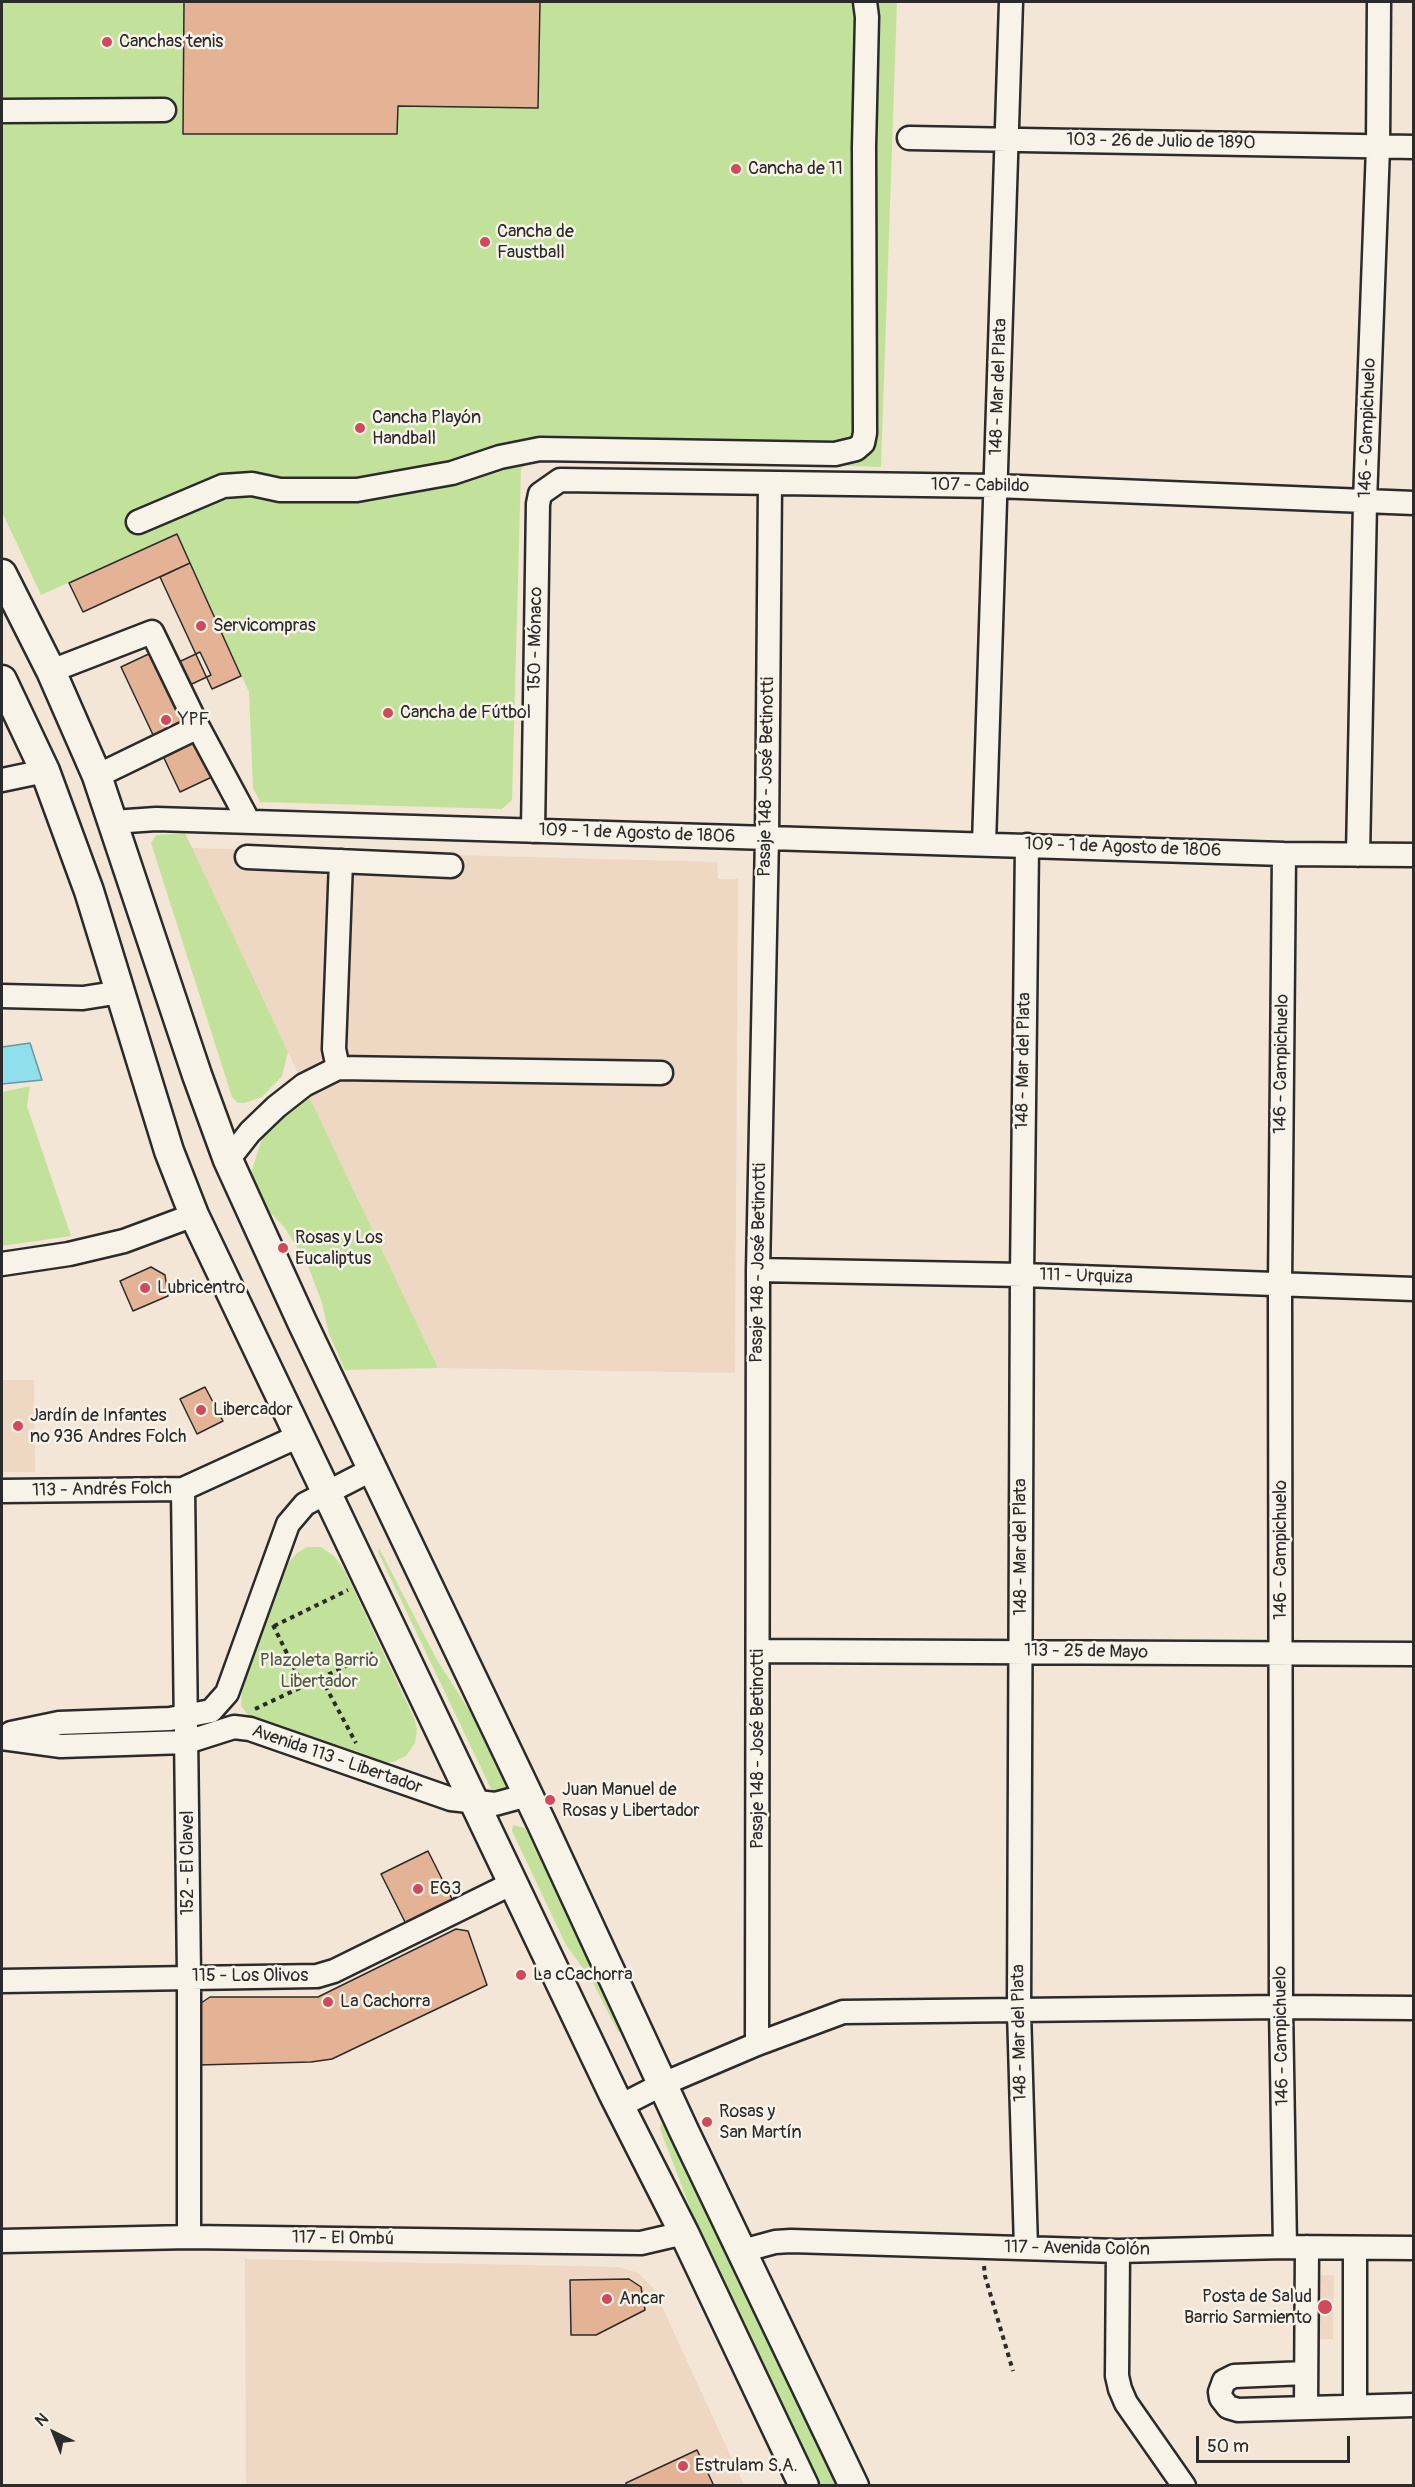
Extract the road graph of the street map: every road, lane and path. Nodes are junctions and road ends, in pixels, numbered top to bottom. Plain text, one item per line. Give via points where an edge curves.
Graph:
1 (865, 2) edge
2 (1011, 2) edge
3 (1379, 2) edge
4 (164, 110) dead end
5 (2, 111) edge
6 (909, 138) dead end
7 (1006, 139) junction
8 (1377, 147) junction
9 (1413, 147) edge
10 (770, 483) junction
11 (996, 486) junction
12 (548, 487) joint
13 (1365, 502) junction
14 (1413, 502) edge
15 (138, 522) dead end
16 (2, 574) edge
17 (51, 671) junction
18 (2, 680) edge
19 (198, 728) junction
20 (45, 771) junction
21 (97, 776) junction
22 (2, 780) edge
23 (113, 822) junction
24 (249, 822) junction
25 (533, 831) junction
26 (767, 837) junction
27 (984, 844) junction
28 (1027, 845) junction
29 (1284, 854) junction
30 (1358, 855) junction
31 (1413, 855) edge
32 (247, 857) dead end
33 (341, 861) junction
34 (451, 866) dead end
35 (121, 992) junction
36 (2, 996) edge
37 (338, 1068) junction
38 (662, 1073) dead end
39 (228, 1160) junction
40 (194, 1215) junction
41 (2, 1264) edge
42 (758, 1270) junction
43 (1022, 1275) junction
44 (1280, 1285) junction
45 (1413, 1289) edge
46 (299, 1436) junction
47 (373, 1469) junction
48 (183, 1489) junction
49 (2, 1491) edge
50 (326, 1491) junction
51 (369, 1580) junction
52 (262, 1599) junction
53 (273, 1626) junction
54 (398, 1641) junction
55 (758, 1651) junction
56 (1020, 1652) junction
57 (1413, 1654) edge
58 (1281, 1655) junction
59 (321, 1678) junction
60 (303, 1686) junction
61 (244, 1714) dead end
62 (185, 1717) junction
63 (2, 1737) edge
64 (187, 1742) junction
65 (370, 1770) junction
66 (528, 1795) junction
67 (476, 1803) junction
68 (513, 1883) junction
69 (189, 1976) junction
70 (2, 1981) edge
71 (1281, 2007) junction
72 (1413, 2008) edge
73 (1019, 2011) junction
74 (757, 2044) junction
75 (663, 2085) junction
76 (620, 2106) junction
77 (684, 2233) junction
78 (189, 2237) junction
79 (2, 2241) edge
80 (982, 2247) junction
81 (1296, 2247) junction
82 (1026, 2248) junction
83 (1355, 2248) junction
84 (1413, 2248) edge
85 (742, 2251) junction
86 (1118, 2251) junction
87 (1013, 2372) dead end
88 (1306, 2373) junction
89 (1413, 2405) edge
90 (1355, 2406) junction
91 (1306, 2407) junction
92 (804, 2486) edge
93 (854, 2486) edge
94 (1184, 2486) edge

1 - 15 street via 865,433 863,443 856,449 814,454 540,449 452,473 357,490 223,486
2 - 7 street, 148 - Mar del Plata
3 - 8 street, 146 - Campichuelo
4 - 5 street
6 - 7 street, 103 - 26 de Julio de 1890
7 - 8 street, 103 - 26 de Julio de 1890
7 - 11 street, 148 - Mar del Plata
8 - 9 street, 103 - 26 de Julio de 1890
8 - 13 street, 146 - Campichuelo
10 - 11 street, 107 - Cabildo
10 - 12 street, 107 - Cabildo via 571,479
10 - 26 street, Pasaje 148 - José Betinotti
11 - 13 street, 107 - Cabildo
11 - 27 street, 148 - Mar del Plata
12 - 25 street, 150 - Mónaco via 540,494 538,504
13 - 14 street, 107 - Cabildo
13 - 30 street, 146 - Campichuelo
16 - 17 main road
17 - 19 street via 152,632
17 - 21 main road
18 - 20 main road
19 - 21 street
19 - 24 street
20 - 22 street
20 - 35 main road
21 - 23 main road
23 - 24 street, 109 - 1 de Agosto de 1806
23 - 39 main road
24 - 25 street, 109 - 1 de Agosto de 1806
25 - 26 street, 109 - 1 de Agosto de 1806
26 - 27 street, 109 - 1 de Agosto de 1806
26 - 42 street, Pasaje 148 - José Betinotti
27 - 28 street, 109 - 1 de Agosto de 1806
28 - 29 street, 109 - 1 de Agosto de 1806
28 - 43 street, 148 - Mar del Plata
29 - 30 street, 109 - 1 de Agosto de 1806
29 - 44 street, 146 - Campichuelo
30 - 31 street, 109 - 1 de Agosto de 1806
32 - 33 street
33 - 34 street
33 - 37 street via 334,1049
35 - 36 street via 83,998
35 - 40 main road via 169,1151
37 - 38 street
37 - 39 street via 304,1085 276,1107
39 - 47 main road
40 - 41 street via 124,1241
40 - 46 main road
42 - 43 street, 111 - Urquiza
42 - 55 street, Pasaje 148 - José Betinotti
43 - 44 street, 111 - Urquiza
43 - 56 street, 148 - Mar del Plata
44 - 45 street, 111 - Urquiza
44 - 58 street, 146 - Campichuelo
46 - 48 street, 113 - Andrés Folch
46 - 50 main road
47 - 50 street, Avenida 113 - Libertador
47 - 66 main road
48 - 49 street, 113 - Andrés Folch
48 - 62 street, 152 - El Clavel
50 - 51 main road
50 - 52 street, Avenida 113 - Libertador via 305,1504 288,1524
51 - 53 path
51 - 54 main road
52 - 53 path
52 - 62 street, Avenida 113 - Libertador via 227,1693 211,1711
53 - 60 path
54 - 59 path
54 - 67 main road
55 - 56 street, 113 - 25 de Mayo
55 - 74 street, Pasaje 148 - José Betinotti
56 - 58 street, 113 - 25 de Mayo
56 - 73 street, 148 - Mar del Plata
57 - 58 street, 113 - 25 de Mayo
58 - 71 street, 146 - Campichuelo
59 - 60 path
59 - 65 path
60 - 61 path
62 - 63 street, Avenida 113 - Libertador via 60,1723
62 - 64 street, 152 - El Clavel
63 - 64 street, Avenida 113 - Libertador via 61,1746
64 - 65 street, Avenida 113 - Libertador via 234,1728 250,1729
64 - 69 street, 152 - El Clavel
65 - 67 street, Avenida 113 - Libertador
66 - 67 street, Avenida 113 - Libertador via 495,1804
66 - 75 main road
67 - 68 main road
68 - 69 street, 115 - Los Olivos via 326,1974 296,1978
68 - 76 main road
69 - 70 street, 115 - Los Olivos
69 - 78 street, 152 - El Clavel
71 - 72 street
71 - 73 street
71 - 81 street, 146 - Campichuelo
73 - 74 street via 843,2012
73 - 82 street, 148 - Mar del Plata
74 - 75 street
75 - 76 street
75 - 85 main road
76 - 77 main road
77 - 78 street, 117 - El Ombú via 641,2243
77 - 92 main road
78 - 79 street, 117 - El Ombú
80 - 82 street, 117 - Avenida Colón
80 - 85 street, 117 - Avenida Colón via 775,2241
80 - 87 path via 985,2276
81 - 83 street, 117 - Avenida Colón
81 - 86 street, 117 - Avenida Colón
81 - 88 street, 146 - Campichuelo
82 - 86 street, 117 - Avenida Colón
83 - 84 street, 117 - Avenida Colón
83 - 90 street
85 - 93 main road
86 - 94 street via 1120,2389
88 - 91 street, 146 - Campichuelo
88 - 91 street via 1234,2376 1224,2381 1220,2392 1224,2403 1233,2409
89 - 90 street
90 - 91 street

